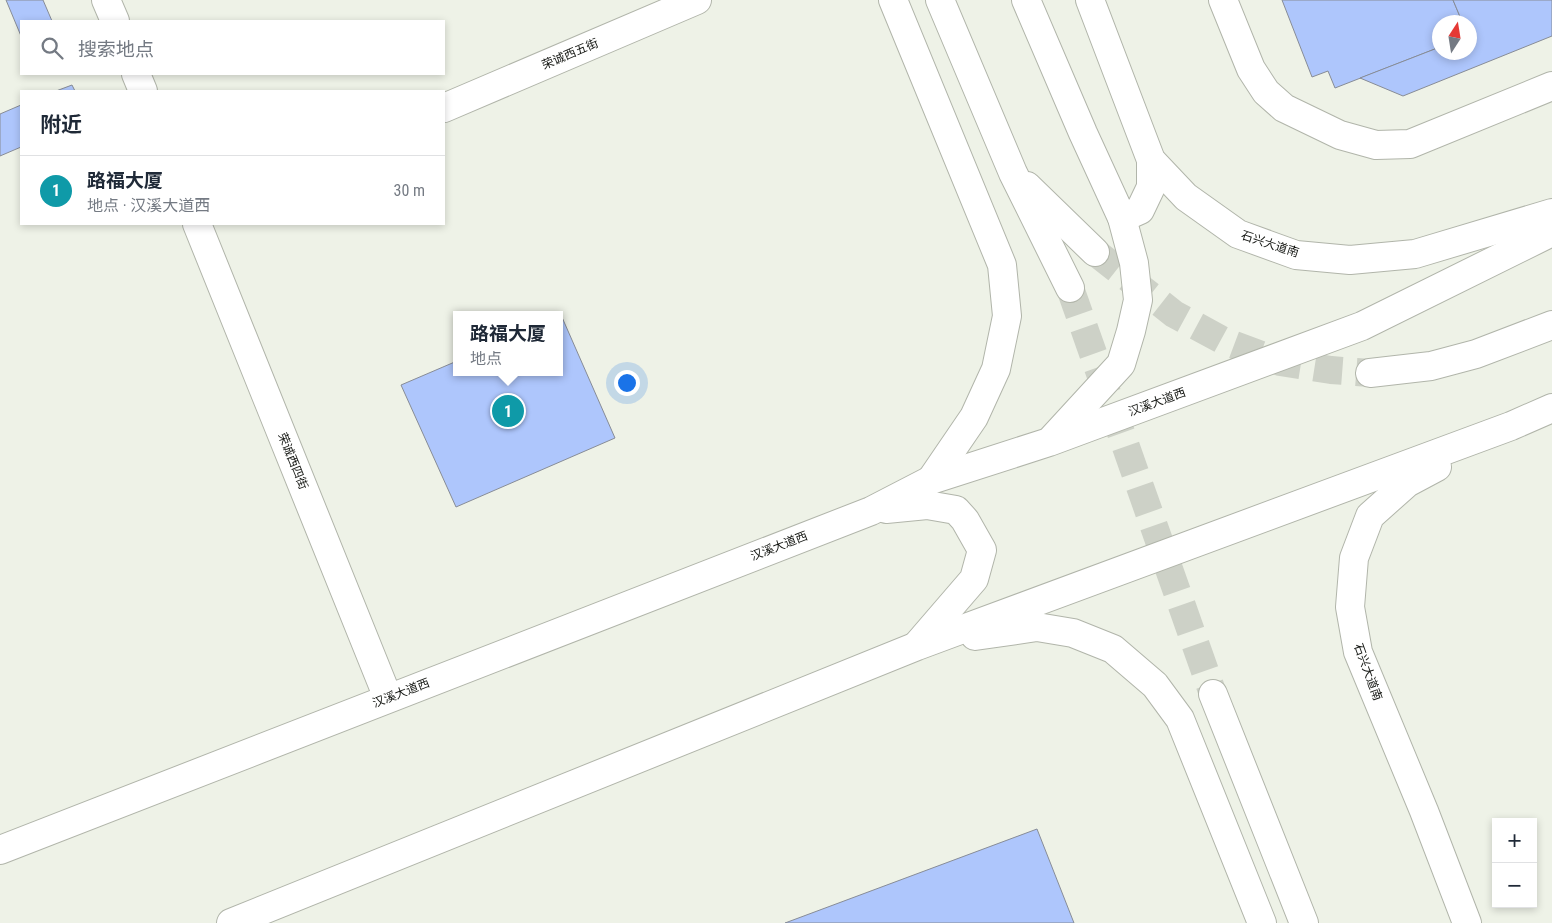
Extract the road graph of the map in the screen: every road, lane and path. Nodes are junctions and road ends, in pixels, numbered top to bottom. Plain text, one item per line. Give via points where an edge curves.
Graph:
1 (106, 0) edge
2 (697, 0) edge
3 (893, 0) edge
4 (940, 0) edge
5 (1026, 0) edge
6 (1090, 0) edge
7 (1224, 0) edge
8 (115, 20) edge
9 (136, 75) edge
10 (1552, 86) edge
11 (144, 90) edge
12 (445, 108) edge
13 (1151, 160) junction
14 (1013, 173) junction
15 (1552, 213) edge
16 (1122, 218) junction
17 (197, 225) edge
18 (1552, 232) edge
19 (1095, 252) tunnel mouth
20 (1070, 288) tunnel mouth
21 (1552, 324) edge
22 (1370, 373) tunnel mouth
23 (1552, 408) edge
24 (1511, 426) junction
25 (1049, 442) junction
26 (931, 480) junction
27 (871, 511) junction
28 (917, 646) junction
29 (1213, 694) tunnel mouth
30 (388, 698) junction
31 (0, 850) edge
32 (231, 923) edge
33 (1262, 923) edge
34 (1304, 923) edge
35 (1467, 923) edge

1 - 8 main road
2 - 12 main road, 荣诚西五街
3 - 26 main road via 1002,265 1007,316 996,369 974,417
4 - 14 main road
5 - 16 main road
6 - 13 main road, 石兴大道南
7 - 10 main road via 1251,69 1266,92 1284,108 1340,135 1376,144 1410,144
9 - 11 main road
13 - 15 main road, 石兴大道南 via 1186,197 1238,234 1296,254 1350,260 1415,254
13 - 16 main road via 1151,187 1140,210
14 - 19 main road
14 - 20 main road
16 - 25 main road via 1134,263 1138,300 1121,364
17 - 30 main road, 荣诚西四街
18 - 25 main road, 汉溪大道西 via 1362,326
21 - 22 main road via 1476,354 1431,366
23 - 24 main road
24 - 28 main road
24 - 35 main road, 石兴大道南 via 1407,484 1370,516 1354,558 1350,607 1358,652
25 - 26 main road, 汉溪大道西
26 - 27 main road, 汉溪大道西
27 - 28 main road via 927,505 956,510 982,550 974,579
27 - 30 main road, 汉溪大道西
28 - 32 main road
28 - 33 main road via 1037,627 1073,633 1113,650 1155,685 1180,719
29 - 34 main road
30 - 31 main road, 汉溪大道西

